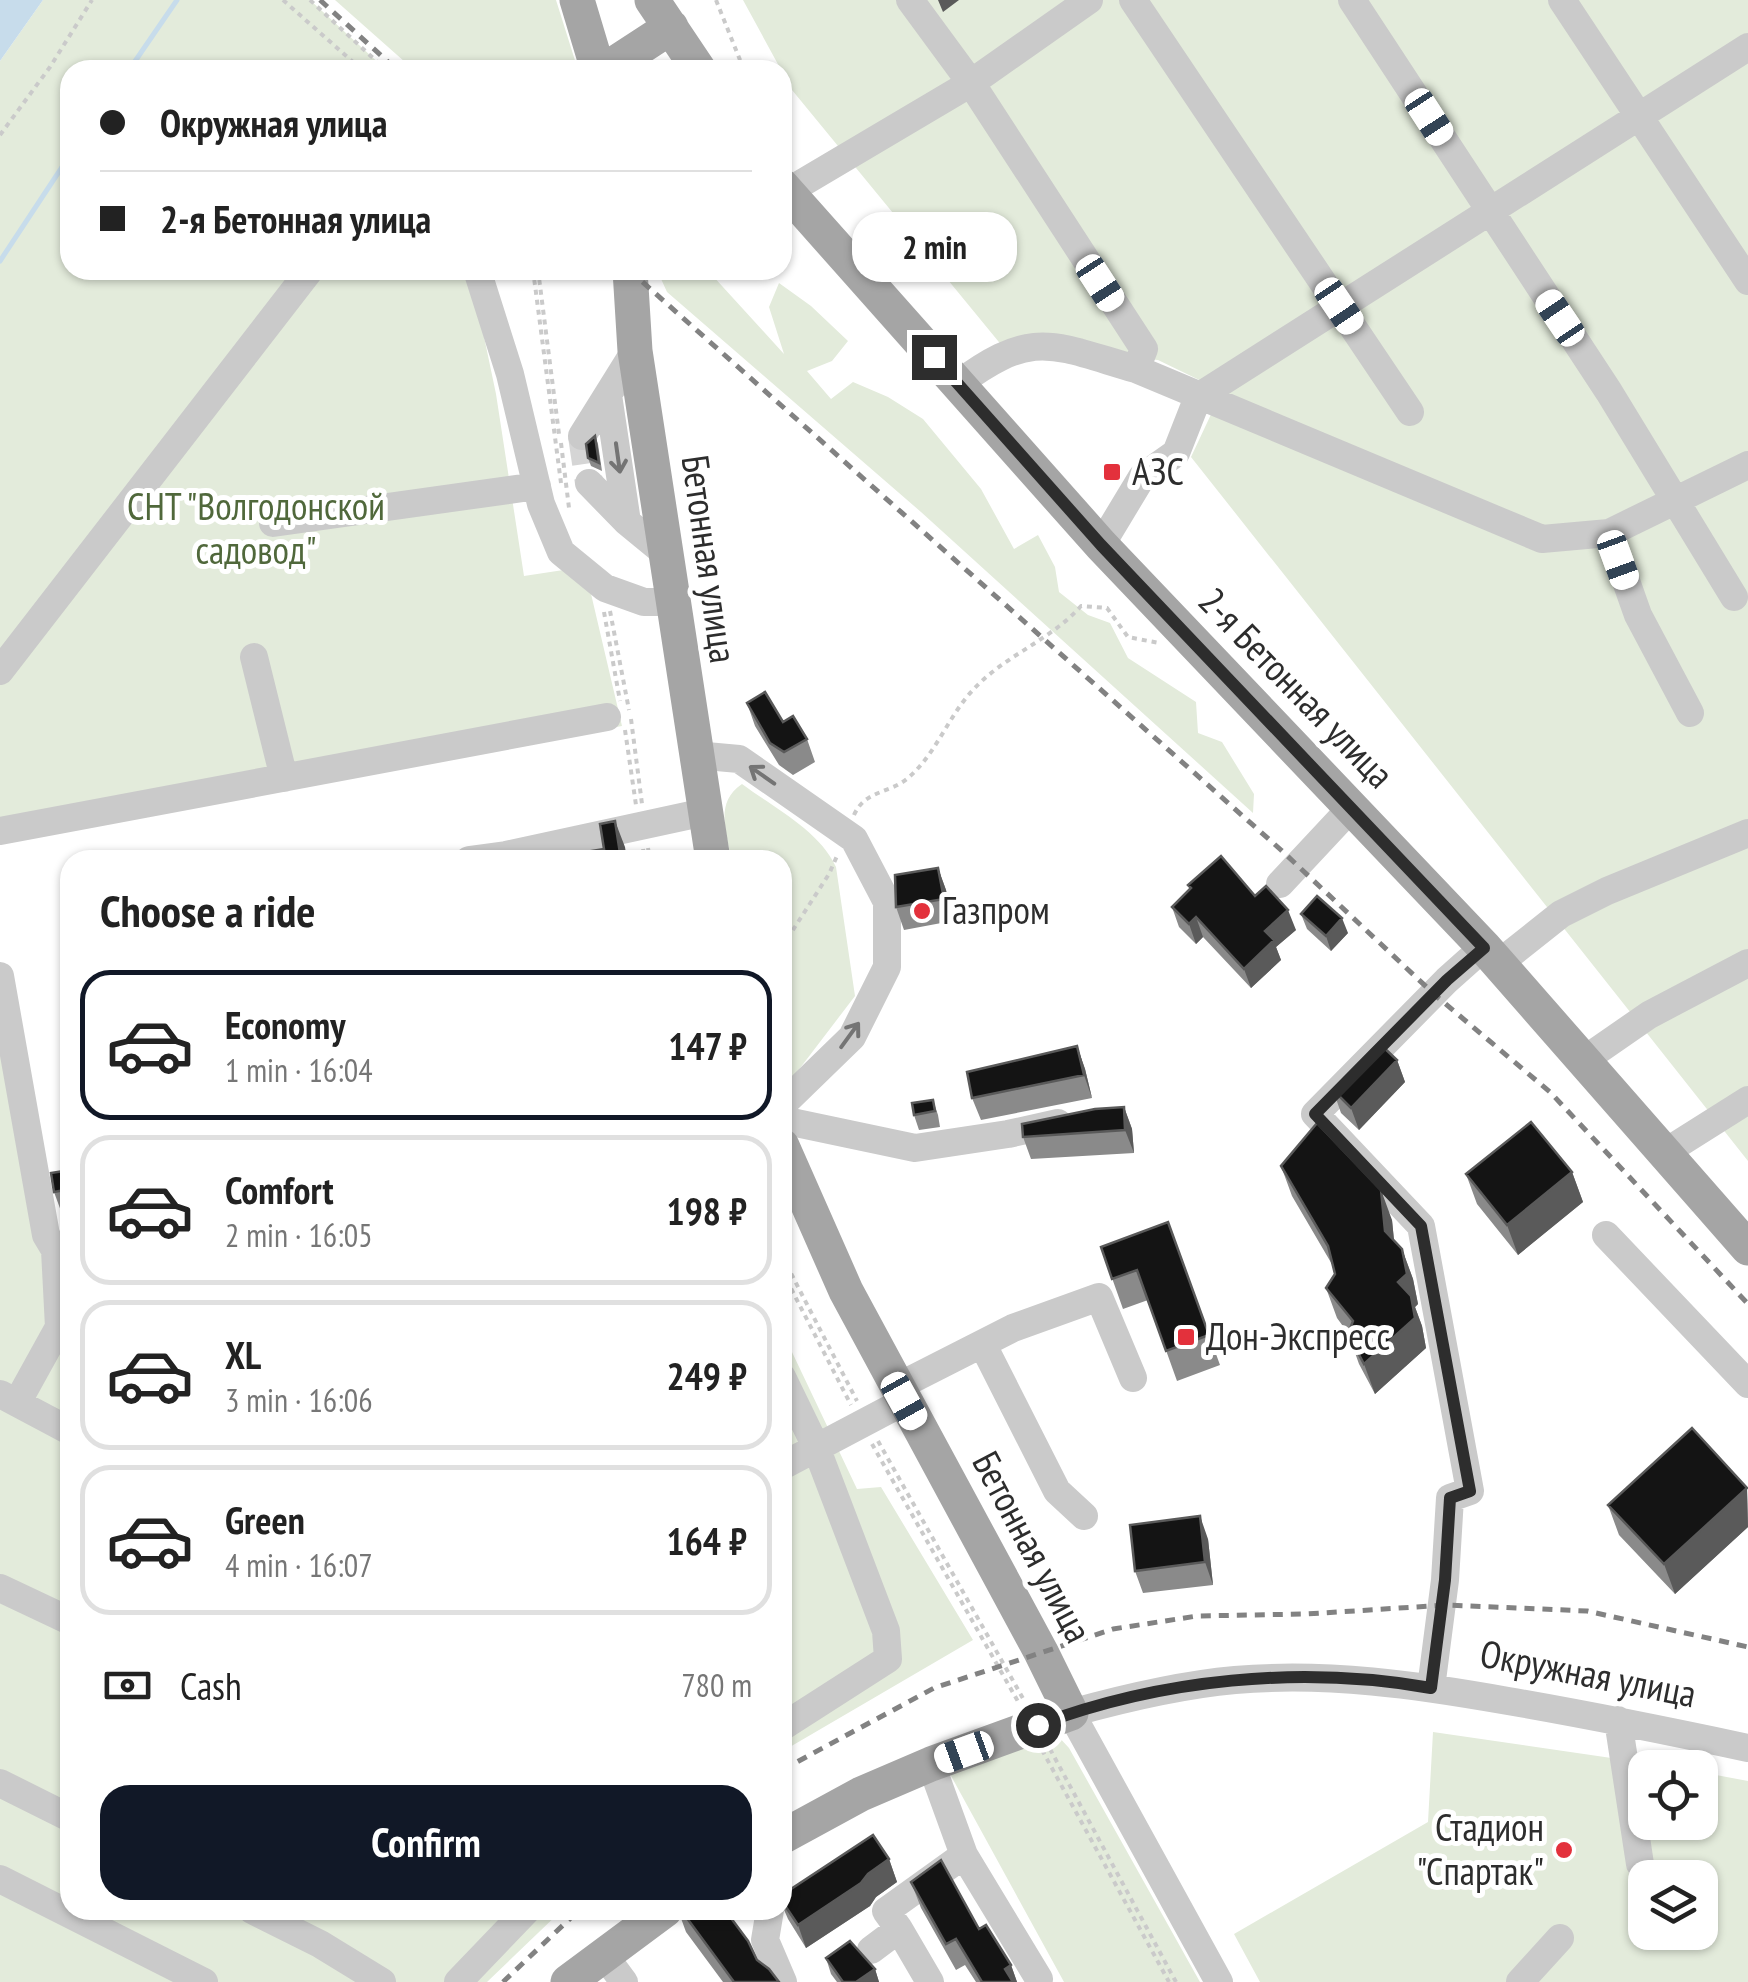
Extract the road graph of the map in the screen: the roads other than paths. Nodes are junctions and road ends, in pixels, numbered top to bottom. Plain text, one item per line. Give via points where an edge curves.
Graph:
1 (577, 0) edge
2 (910, 0) edge
3 (1090, 0) edge
4 (1133, 0) edge
5 (1352, 0) edge
6 (1562, 0) edge
7 (660, 9) edge
8 (1748, 47) edge
9 (598, 60) edge
10 (611, 60) edge
11 (693, 60) edge
12 (971, 83) junction
13 (1641, 114) junction
14 (792, 185) edge
15 (792, 197) edge
16 (1489, 210) junction
17 (302, 280) edge
18 (481, 280) edge
19 (631, 280) edge
20 (1748, 281) edge
21 (1339, 306) junction
22 (636, 351) junction
23 (1136, 369) junction
24 (958, 384) junction
25 (608, 395) junction
26 (1198, 396) junction
27 (1410, 412) dead end
28 (582, 436) tunnel mouth
29 (1748, 465) edge
30 (588, 483) tunnel mouth
31 (537, 486) junction
32 (1676, 499) junction
33 (627, 522) junction
34 (273, 523) dead end
35 (1608, 533) junction
36 (1101, 545) junction
37 (666, 554) junction
38 (1734, 596) dead end
39 (672, 602) junction
40 (254, 656) dead end
41 (0, 671) edge
42 (1690, 713) dead end
43 (607, 718) dead end
44 (695, 755) junction
45 (284, 778) junction
46 (1351, 808) junction
47 (705, 812) junction
48 (0, 831) edge
49 (1748, 833) edge
50 (518, 850) edge
51 (711, 850) edge
52 (1280, 884) dead end
53 (1491, 956) junction
54 (1748, 963) edge
55 (0, 976) edge
56 (7, 1054) edge
57 (1584, 1060) junction
58 (792, 1095) edge
59 (1748, 1100) edge
60 (1081, 1118) edge
61 (792, 1122) edge
62 (1664, 1153) junction
63 (792, 1169) edge
64 (1606, 1235) dead end
65 (1745, 1239) edge
66 (60, 1247) edge
67 (60, 1296) edge
68 (983, 1346) junction
69 (1133, 1378) dead end
70 (1748, 1384) edge
71 (901, 1394) junction
72 (792, 1398) edge
73 (9, 1399) edge
74 (60, 1426) edge
75 (816, 1447) junction
76 (792, 1460) edge
77 (1084, 1516) dead end
78 (0, 1588) edge
79 (60, 1616) edge
80 (1431, 1688) junction
81 (1071, 1712) junction
82 (1618, 1720) junction
83 (792, 1721) edge
84 (1748, 1748) edge
85 (931, 1764) junction
86 (0, 1783) edge
87 (60, 1813) edge
88 (792, 1832) edge
89 (964, 1855) junction
90 (1639, 1860) edge
91 (0, 1879) edge
92 (60, 1909) edge
93 (81, 1920) edge
94 (272, 1920) edge
95 (517, 1920) edge
96 (656, 1920) edge
97 (768, 1920) edge
98 (899, 1928) junction
99 (1560, 1938) dead end
100 (871, 1950) dead end
101 (614, 1968) edge
102 (1039, 1980) dead end
103 (204, 1982) edge
104 (382, 1982) edge
105 (458, 1982) edge
106 (568, 1982) edge
107 (782, 1982) edge
108 (930, 1982) edge
109 (1220, 1982) edge
110 (1520, 1982) edge

1 - 9 main road
2 - 12 street
3 - 12 street
4 - 21 street
5 - 16 street
6 - 13 street
7 - 10 main road
7 - 11 main road
8 - 13 street
12 - 14 street
12 - 23 street via 1144,349
13 - 16 street
13 - 20 street
15 - 24 main road, 2-я Бетонная улица
16 - 21 street
16 - 32 street
17 - 41 street
18 - 31 street
19 - 22 main road, Бетонная улица
21 - 26 street
21 - 27 street
22 - 25 street
22 - 37 main road, Бетонная улица
23 - 24 street via 1030,345 994,357
23 - 26 street
24 - 36 main road, 2-я Бетонная улица
25 - 28 street
25 -> 33 street
26 - 35 street via 1542,539
26 - 36 street via 1176,453 1142,477
29 - 32 street
30 - 33 street
31 - 34 street
31 - 39 street via 561,552 606,588 644,602
32 - 35 street
32 - 38 street
33 - 37 street
35 - 42 street via 1638,615
36 - 46 main road, 2-я Бетонная улица
37 - 39 main road, Бетонная улица
39 - 44 main road, Бетонная улица
40 - 45 street
43 - 45 street
44 - 47 main road, Бетонная улица
58 -> 44 street via 852,1037 887,967 887,902 854,839 739,759
45 - 48 street
46 - 52 street
46 - 53 main road, 2-я Бетонная улица
47 - 50 street
47 - 51 main road, Бетонная улица
49 - 53 street via 1606,890
53 - 57 main road, 2-я Бетонная улица
53 - 80 street via 1447,980 1315,1114 1421,1226 1470,1491 1450,1498
54 - 57 street via 1649,1015
55 - 56 street
56 - 66 street via 46,1236
57 - 62 main road, 2-я Бетонная улица
59 - 62 street
60 - 61 street via 915,1148
62 - 65 main road, 2-я Бетонная улица
63 - 71 main road, Бетонная улица
64 - 70 street
67 - 73 street via 58,1328
68 - 69 street via 1099,1296
68 - 71 street
68 - 77 street via 1056,1491
71 - 75 street
71 - 81 main road, Бетонная улица
72 - 75 street
73 - 74 street
75 - 76 street
75 - 83 street via 886,1631 888,1659
78 - 79 street
80 - 81 street, Окружная улица via 1330,1678 1238,1680 1163,1689
80 - 82 street, Окружная улица
81 - 85 main road, Окружная улица
81 - 109 street, Бетонная улица
82 - 84 street, Окружная улица
82 - 90 street
85 - 88 main road, Окружная улица
85 - 89 street
86 - 87 street
89 - 98 street via 886,1911
89 - 102 street
91 - 92 street
93 - 103 street
94 - 104 street
95 - 105 street
96 - 101 main road
97 - 107 street via 765,1940
98 - 100 street
98 - 108 street
99 - 110 street
101 - 106 main road

